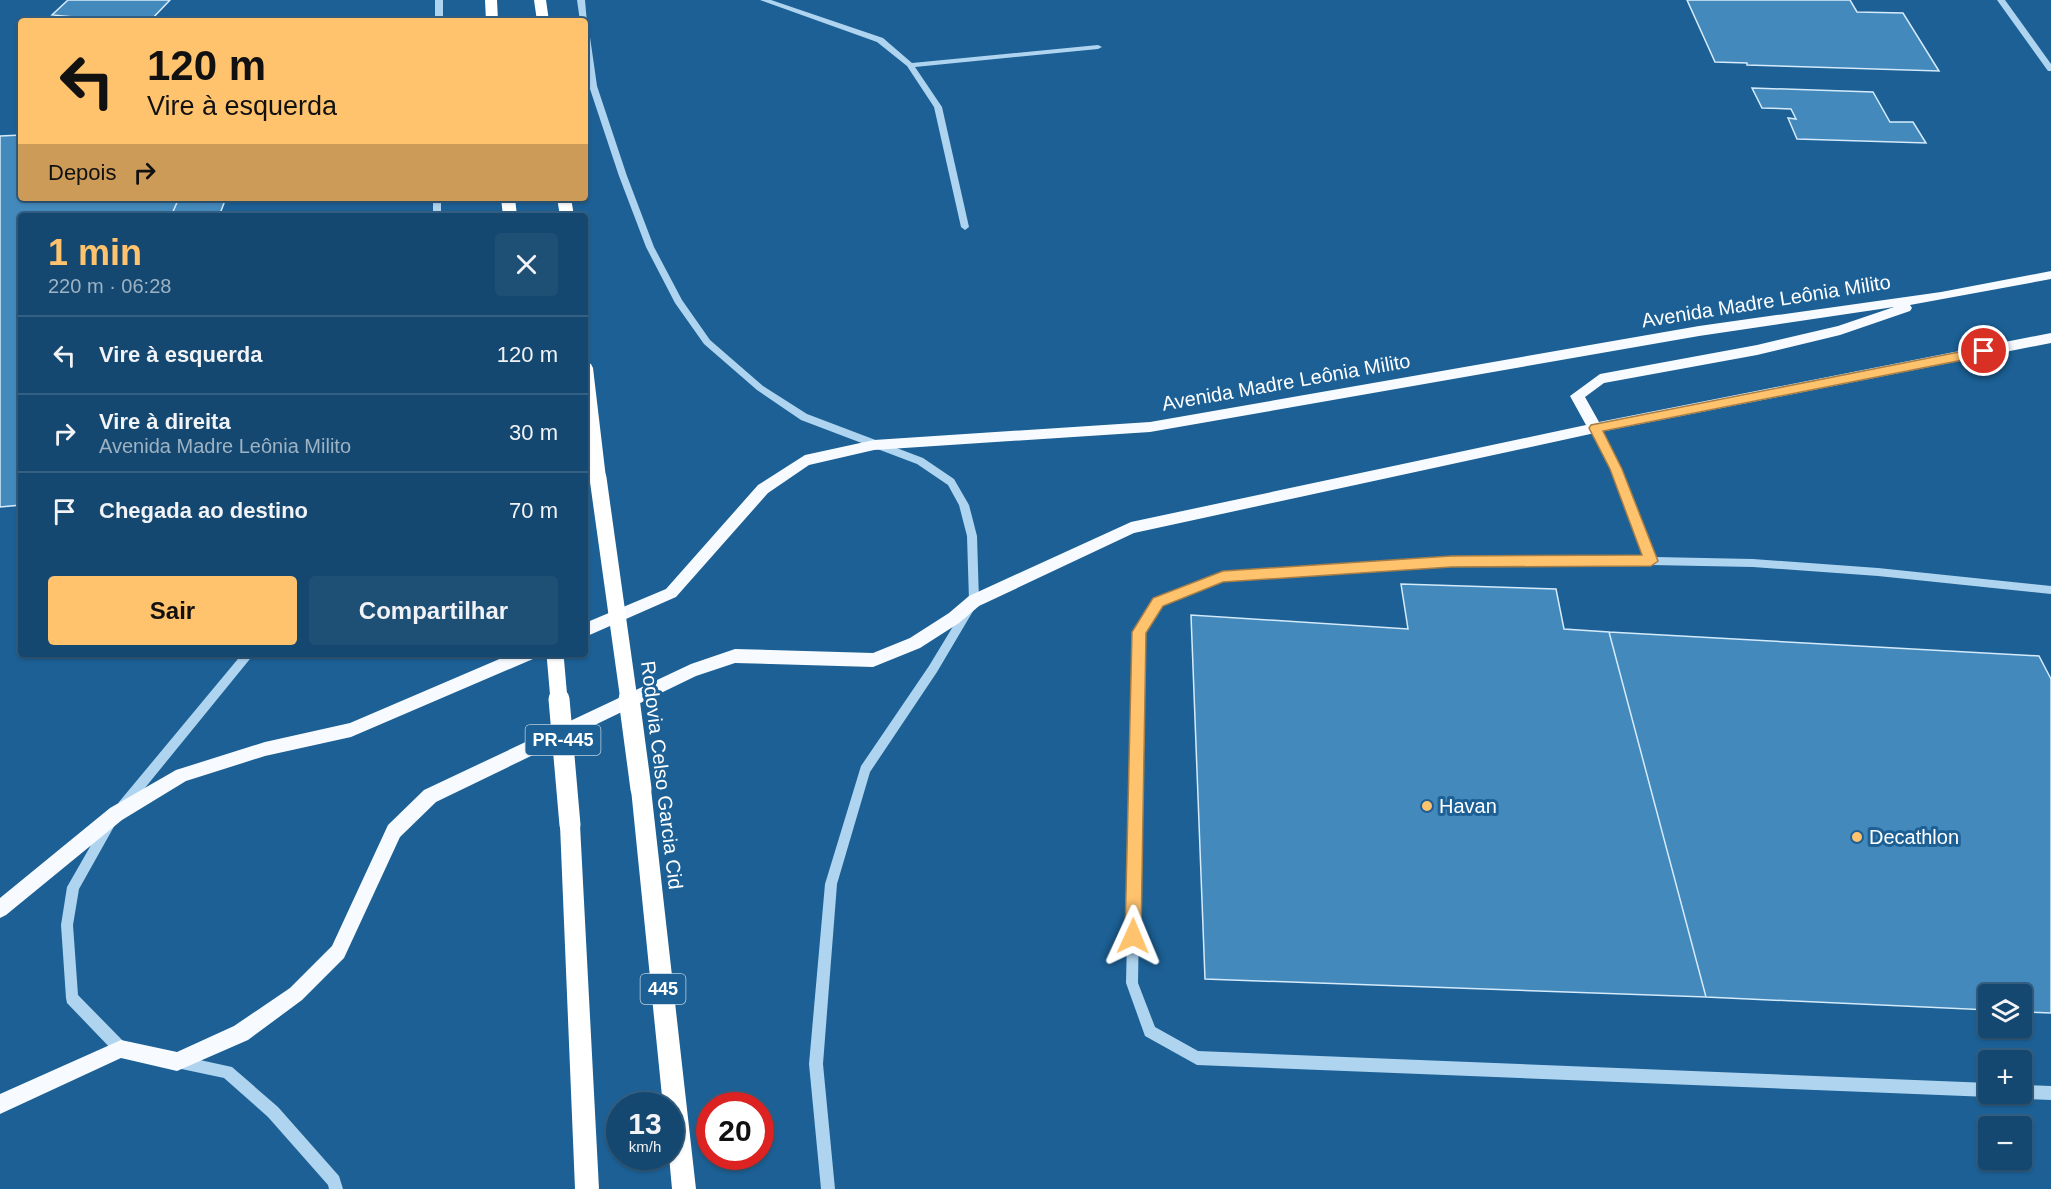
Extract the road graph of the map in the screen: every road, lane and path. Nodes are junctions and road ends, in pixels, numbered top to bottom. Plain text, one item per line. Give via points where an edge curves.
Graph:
1 (439, 0) edge
2 (491, 0) edge
3 (540, 0) edge
4 (581, 0) edge
5 (764, 0) edge
6 (2001, 0) edge
7 (439, 18) edge
8 (492, 18) edge
9 (543, 18) edge
10 (584, 18) edge
11 (1098, 47) dead end
12 (588, 51) edge
13 (910, 64) junction
14 (2051, 69) edge
15 (965, 227) dead end
16 (2051, 275) edge
17 (1941, 296) junction
18 (2051, 338) edge
19 (588, 393) edge
20 (1595, 428) junction
21 (874, 445) junction
22 (1651, 561) junction
23 (2051, 590) edge
24 (974, 601) junction
25 (588, 629) edge
26 (247, 657) edge
27 (521, 657) edge
28 (555, 657) edge
29 (116, 814) junction
30 (0, 909) edge
31 (121, 1049) junction
32 (177, 1062) junction
33 (1978, 1090) edge
34 (2032, 1092) edge
35 (2051, 1093) edge
36 (0, 1104) edge
37 (335, 1185) edge
38 (586, 1189) edge
39 (684, 1189) edge
40 (828, 1189) edge

1 - 7 street
2 - 8 highway
3 - 9 highway
4 - 10 street
5 - 13 street via 880,40
6 - 14 street
11 - 13 street
12 - 21 street via 593,86 650,247 678,301 707,342 760,388 804,417
13 - 15 street via 938,107
16 - 17 main road, Avenida Madre Leônia Milito
17 - 20 main road via 1840,330 1600,379 1577,396
17 - 21 main road, Avenida Madre Leônia Milito via 1699,331 1150,427
18 - 20 main road
19 - 39 highway, Rodovia Celso Garcia Cid / 445, bridge via 641,789
20 - 22 street via 1616,469
20 - 24 main road via 1131,528
21 - 24 street via 920,461 951,482 964,505 972,536
21 - 25 main road, Avenida Madre Leônia Milito via 805,460 763,489 671,593
22 - 23 street via 1855,570
22 - 33 street via 1451,562 1223,577 1158,602 1139,632 1132,983 1150,1031 1197,1058
24 - 32 main road via 915,642 873,660 735,656 691,671 430,796 394,831 338,952 296,994 241,1034
24 - 40 street via 865,770 831,884 816,1064
26 - 29 street
27 - 29 main road via 351,729 265,749 182,776
28 - 38 highway, PR-445, bridge via 570,825
29 - 30 main road
29 - 31 street via 73,887 67,925 72,998
31 - 32 main road
31 - 36 main road
32 - 37 street via 227,1072 273,1112
34 - 35 street

